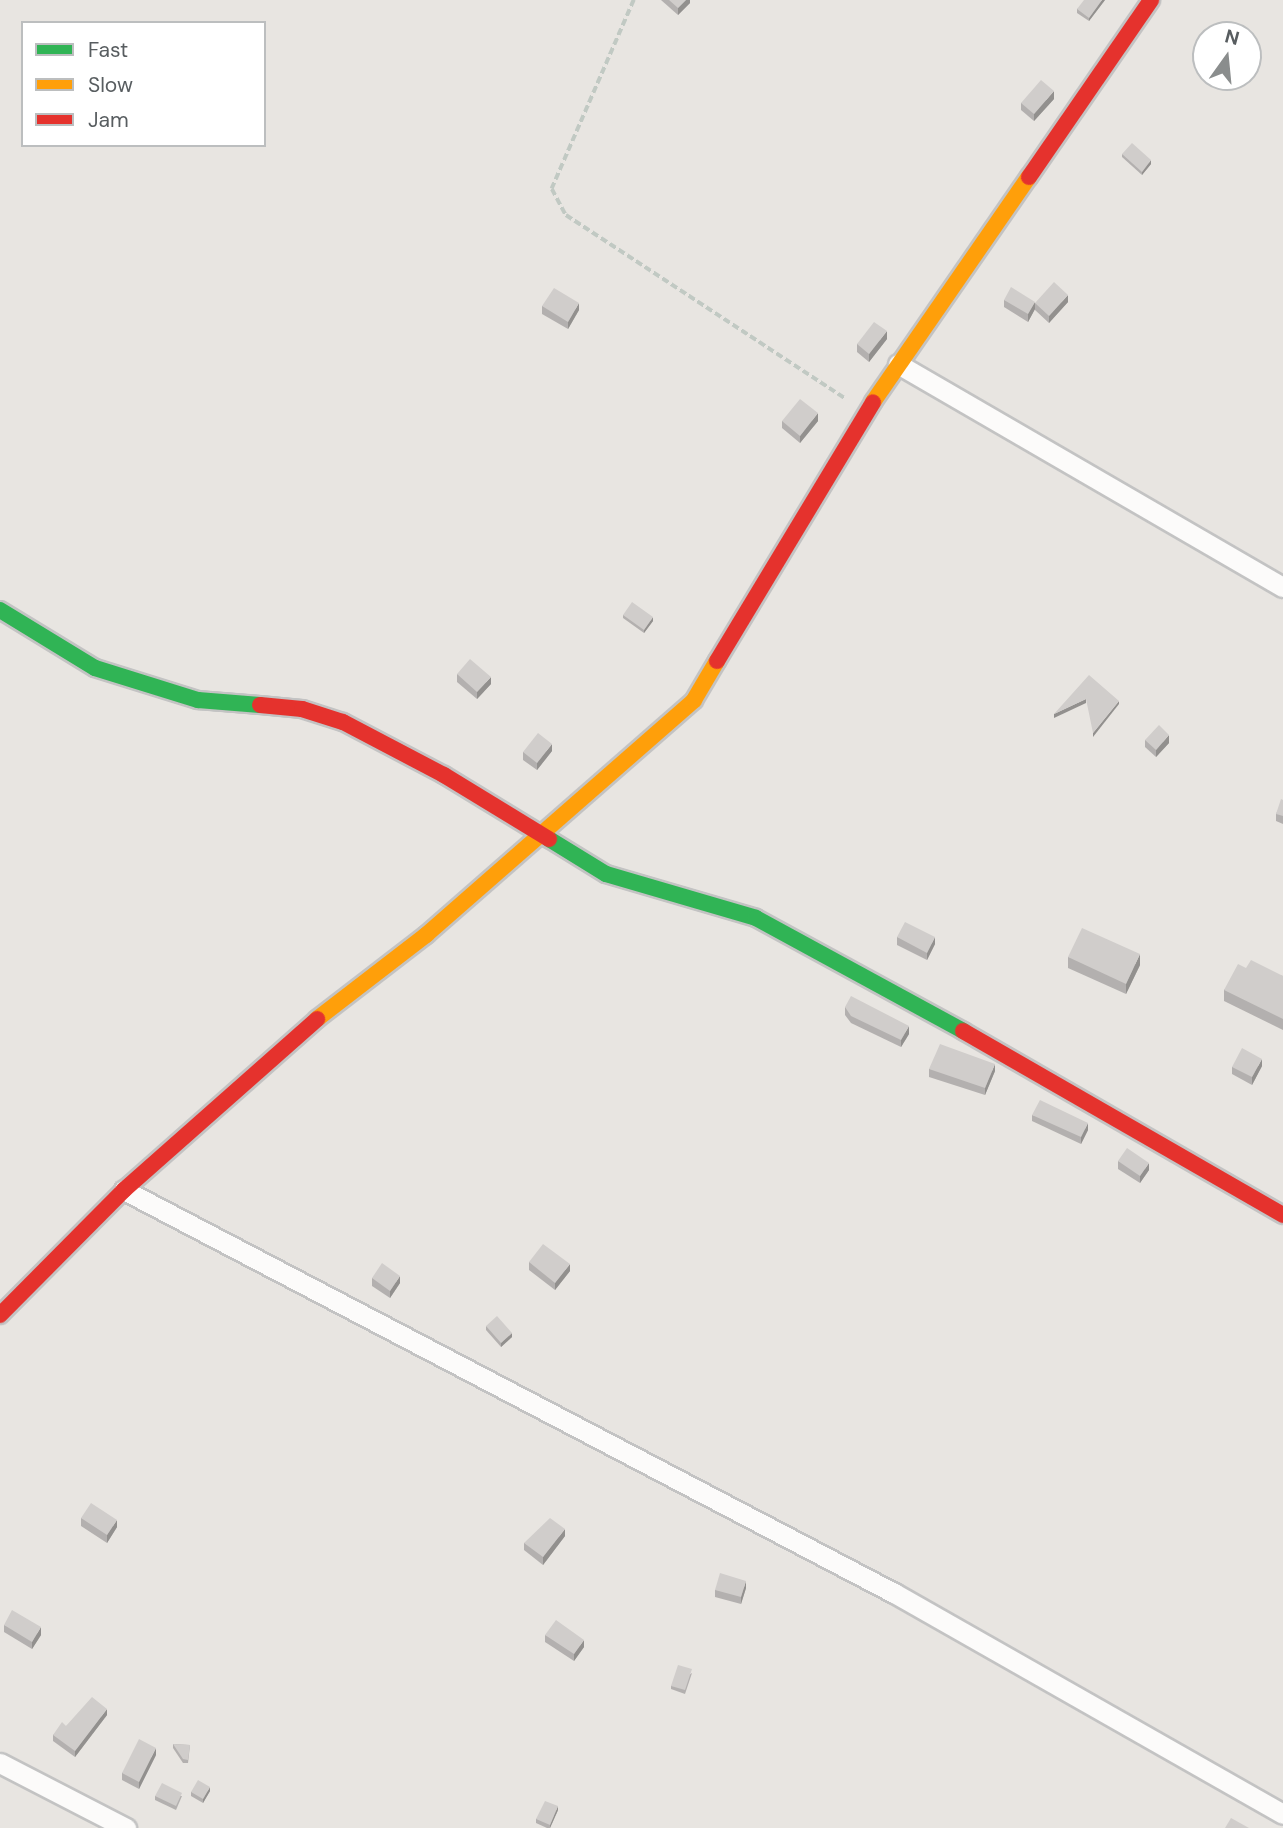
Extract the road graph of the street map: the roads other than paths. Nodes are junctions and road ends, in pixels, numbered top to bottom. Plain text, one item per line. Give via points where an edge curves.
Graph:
1 (1152, 0) edge
2 (898, 364) junction
3 (1283, 587) edge
4 (0, 610) edge
5 (536, 834) junction
6 (124, 1191) junction
7 (1283, 1215) edge
8 (0, 1315) edge
9 (0, 1763) edge
10 (1283, 1814) edge
11 (126, 1828) edge

1 - 2 street
2 - 3 street
2 - 5 street via 694,700
4 - 5 street via 95,668 198,700 302,709 343,722 444,775
5 - 6 street via 426,935 293,1037
5 - 7 street via 606,874 756,918 817,948
6 - 8 street
6 - 10 street via 894,1593
9 - 11 street

